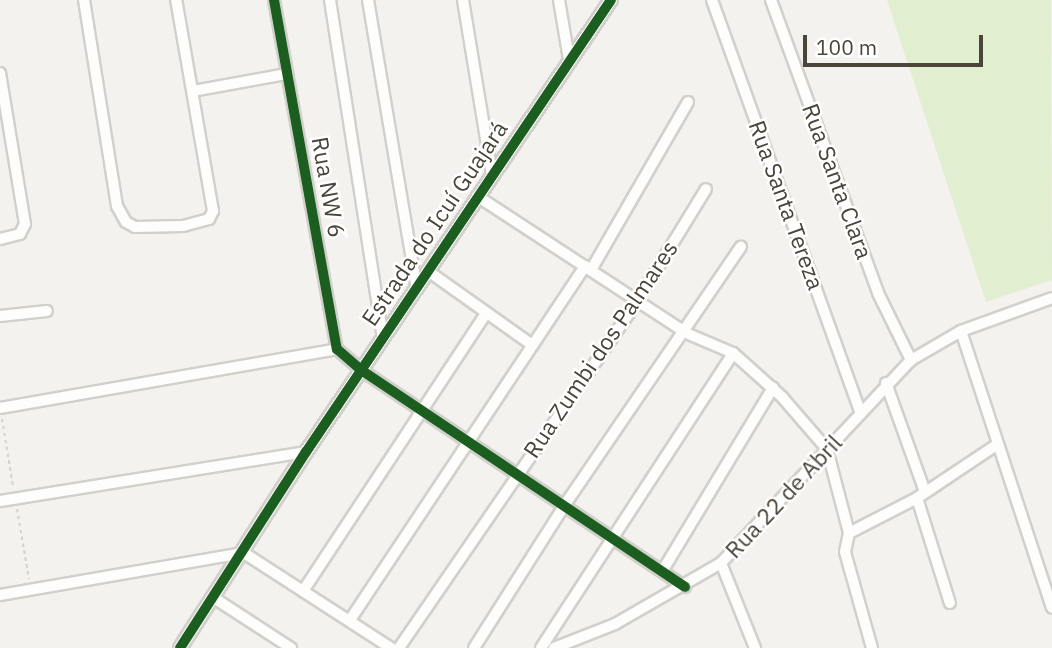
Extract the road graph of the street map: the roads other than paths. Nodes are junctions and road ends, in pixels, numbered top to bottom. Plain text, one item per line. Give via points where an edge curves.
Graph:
1 (85, 0) edge
2 (176, 0) edge
3 (274, 0) edge
4 (330, 0) edge
5 (369, 0) edge
6 (463, 0) edge
7 (559, 0) edge
8 (611, 0) edge
9 (712, 0) edge
10 (771, 0) edge
11 (569, 59) junction
12 (0, 73) edge
13 (287, 74) junction
14 (193, 91) junction
15 (688, 102) dead end
16 (492, 175) junction
17 (706, 189) dead end
18 (477, 196) junction
19 (3, 238) edge
20 (741, 247) dead end
21 (588, 268) junction
22 (428, 271) junction
23 (417, 289) junction
24 (1052, 298) edge
25 (638, 300) junction
26 (47, 310) dead end
27 (486, 313) junction
28 (0, 316) edge
29 (961, 331) junction
30 (686, 333) junction
31 (383, 338) junction
32 (532, 345) junction
33 (337, 349) junction
34 (733, 353) junction
35 (911, 360) junction
36 (361, 370) junction
37 (886, 383) junction
38 (773, 388) junction
39 (0, 408) edge
40 (423, 410) junction
41 (860, 410) junction
42 (469, 441) junction
43 (998, 444) junction
44 (827, 449) junction
45 (306, 452) junction
46 (517, 472) junction
47 (921, 493) junction
48 (0, 500) edge
49 (564, 506) junction
50 (849, 533) junction
51 (613, 539) junction
52 (244, 553) junction
53 (720, 563) junction
54 (663, 570) junction
55 (685, 587) junction
56 (303, 591) junction
57 (0, 595) edge
58 (214, 598) junction
59 (950, 603) dead end
60 (1052, 607) edge
61 (349, 620) junction
62 (180, 648) edge
63 (291, 648) edge
64 (391, 648) edge
65 (399, 648) edge
66 (474, 648) edge
67 (541, 648) edge
68 (554, 648) edge
69 (755, 648) edge
70 (872, 648) edge

1 - 14 street via 119,213 135,228 183,226 209,219 214,200
2 - 14 street
3 - 13 street, Rua NW 6
4 - 31 street
5 - 23 street
6 - 16 street
7 - 11 street
8 - 11 street, Estrada do Icuí Guajará
9 - 41 street, Rua Santa Tereza
10 - 35 street, Rua Santa Clara via 878,293
11 - 16 street, Estrada do Icuí Guajará
12 - 19 street via 25,224 20,234
13 - 14 street
13 - 33 street, Rua NW 6
15 - 21 street
16 - 18 street, Estrada do Icuí Guajará
17 - 25 street, Rua Zumbi dos Palmares
18 - 21 street
18 - 22 street, Estrada do Icuí Guajará
20 - 30 street
21 - 25 street
21 - 32 street
22 - 23 street, Estrada do Icuí Guajará
22 - 27 street
23 - 31 street, Estrada do Icuí Guajará
24 - 29 street, Rua 22 de Abril
25 - 30 street
25 - 46 street, Rua Zumbi dos Palmares
26 - 28 street
27 - 32 street
27 - 40 street
29 - 35 street, Rua 22 de Abril
29 - 43 street
30 - 34 street
30 - 49 street
31 - 36 street, Estrada do Icuí Guajará
32 - 42 street
33 - 36 street
33 - 39 street
34 - 38 street
34 - 51 street
35 - 37 street, Rua 22 de Abril
36 - 40 street
36 - 45 street, Estrada do Icuí Guajará
37 - 41 street, Rua 22 de Abril
37 - 47 street
38 - 44 street
38 - 54 street
40 - 42 street
40 - 56 street
41 - 44 street, Rua 22 de Abril
42 - 46 street
42 - 61 street
43 - 47 street
43 - 60 street
44 - 50 street
44 - 53 street, Rua 22 de Abril
45 - 48 street
45 - 52 street, Estrada do Icuí Guajará
46 - 49 street
46 - 65 street, Rua Zumbi dos Palmares
47 - 50 street
47 - 59 street
49 - 51 street
49 - 66 street
50 - 70 street via 845,552
51 - 54 street
51 - 67 street
52 - 56 street
52 - 57 street
52 - 58 street, Estrada do Icuí Guajará
53 - 55 street, Rua 22 de Abril
53 - 69 street
54 - 55 street
55 - 68 street, Rua 22 de Abril via 615,624
56 - 61 street
58 - 62 street, Estrada do Icuí Guajará
58 - 63 street
61 - 64 street

